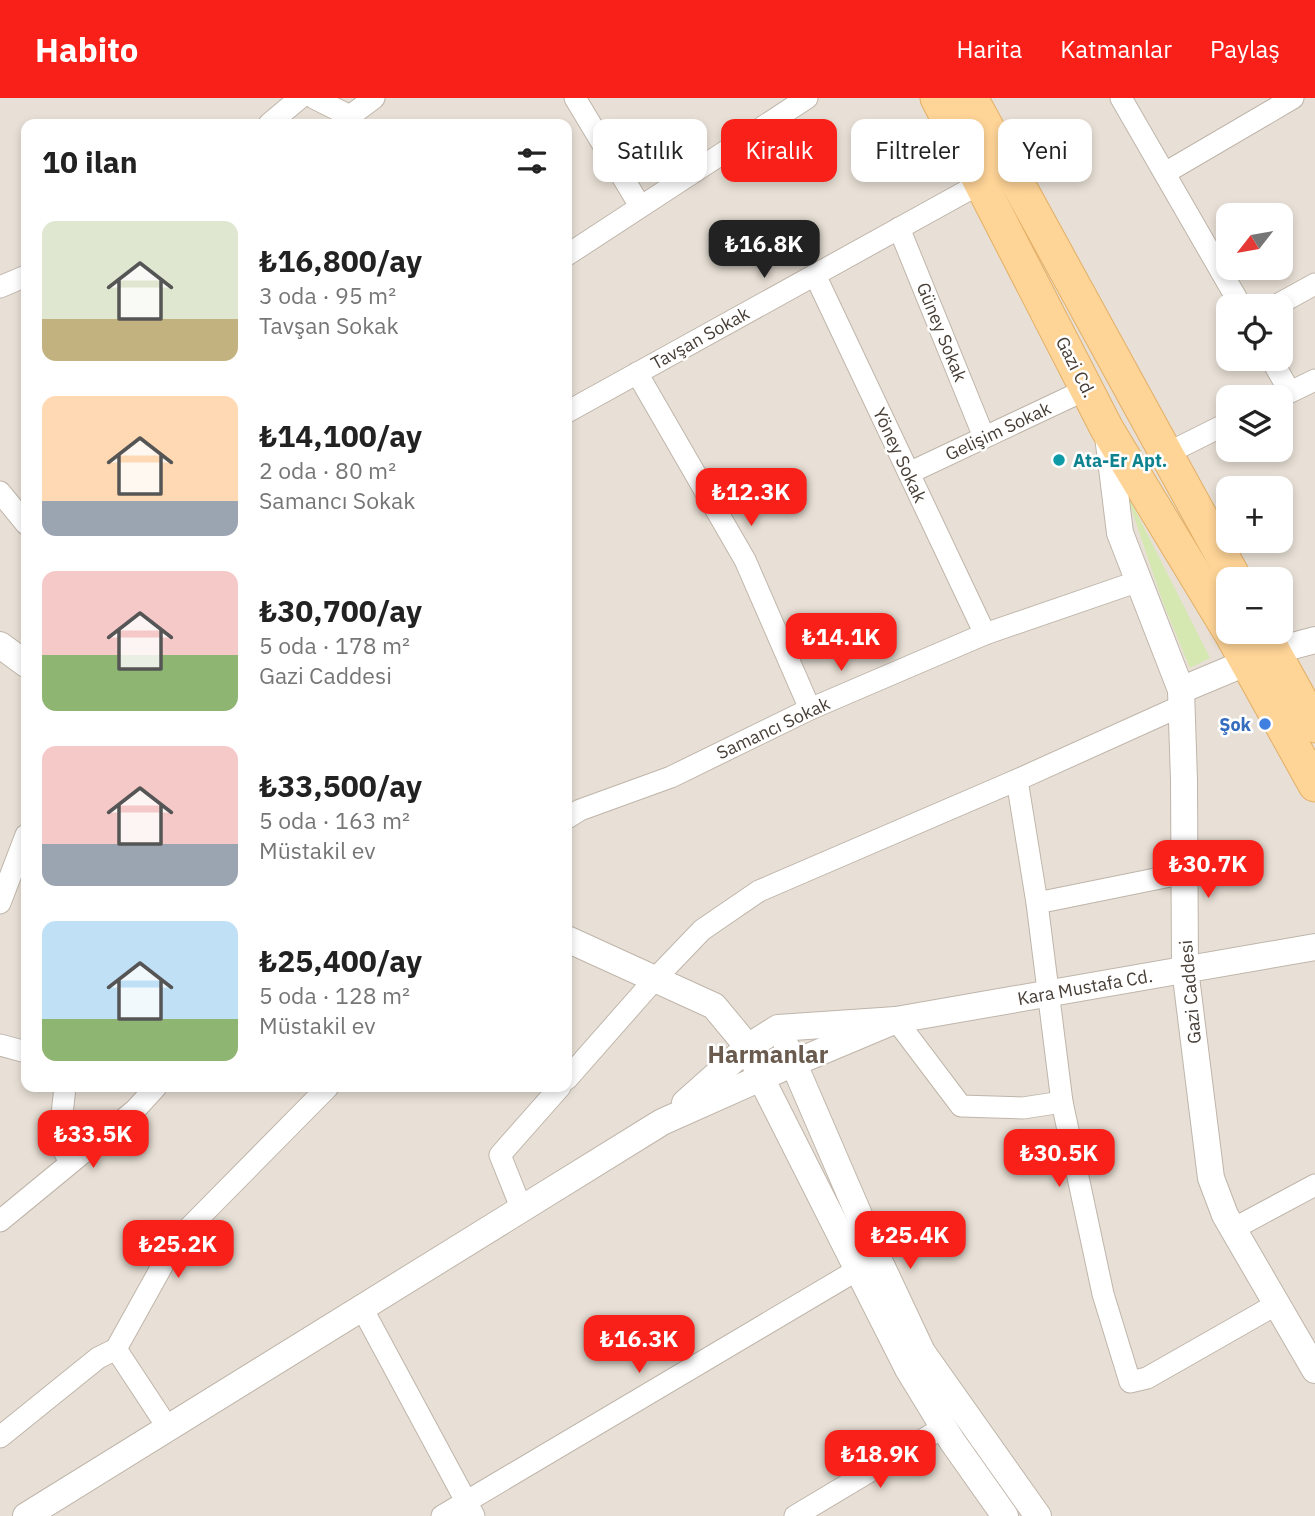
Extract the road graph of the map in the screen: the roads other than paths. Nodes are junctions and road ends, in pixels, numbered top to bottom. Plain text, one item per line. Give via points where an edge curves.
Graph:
1 (300, 98) edge
2 (314, 98) edge
3 (374, 98) edge
4 (575, 98) edge
5 (807, 98) edge
6 (937, 98) edge
7 (971, 98) edge
8 (1121, 98) edge
9 (1293, 98) edge
10 (275, 119) edge
11 (350, 119) edge
12 (353, 119) edge
13 (1165, 173) junction
14 (981, 183) junction
15 (640, 206) junction
16 (899, 228) junction
17 (572, 252) edge
18 (815, 275) junction
19 (21, 278) edge
20 (1315, 284) edge
21 (0, 287) edge
22 (1234, 294) edge
23 (1293, 296) edge
24 (638, 373) junction
25 (1315, 380) edge
26 (1087, 389) junction
27 (1293, 391) edge
28 (572, 409) edge
29 (1107, 429) junction
30 (1216, 429) edge
31 (984, 437) junction
32 (1166, 454) junction
33 (909, 473) junction
34 (0, 492) edge
35 (21, 518) edge
36 (1228, 567) edge
37 (1139, 581) junction
38 (1216, 609) edge
39 (985, 634) junction
40 (1314, 640) edge
41 (0, 645) edge
42 (1262, 648) edge
43 (21, 660) edge
44 (1181, 698) junction
45 (810, 709) junction
46 (1315, 726) edge
47 (1017, 780) junction
48 (1315, 785) edge
49 (572, 815) edge
50 (21, 848) edge
51 (1185, 873) junction
52 (0, 903) edge
53 (1037, 903) junction
54 (572, 941) edge
55 (1315, 947) edge
56 (1185, 970) junction
57 (655, 979) junction
58 (1049, 993) junction
59 (896, 1020) junction
60 (778, 1028) junction
61 (0, 1045) edge
62 (748, 1047) junction
63 (21, 1051) edge
64 (794, 1063) junction
65 (572, 1073) edge
66 (761, 1078) junction
67 (64, 1092) edge
68 (151, 1092) edge
69 (323, 1092) edge
70 (556, 1092) edge
71 (1062, 1102) junction
72 (662, 1122) junction
73 (70, 1161) junction
74 (1315, 1185) edge
75 (522, 1210) junction
76 (4, 1211) edge
77 (1233, 1228) junction
78 (857, 1270) junction
79 (1277, 1304) junction
80 (362, 1308) junction
81 (116, 1349) junction
82 (1315, 1370) edge
83 (944, 1427) junction
84 (168, 1429) junction
85 (0, 1437) edge
86 (470, 1509) edge
87 (26, 1516) edge
88 (442, 1516) edge
89 (795, 1516) edge
90 (1005, 1516) edge
91 (1038, 1516) edge

1 - 10 street
2 - 11 street
3 - 12 street
4 - 15 street
5 - 15 street
6 - 14 main road, Gazi Cd.
7 - 32 main road, Gazi Cd.
8 - 13 street
9 - 13 street
13 - 22 street
14 - 16 street, Tavşan Sokak
14 - 26 main road, Gazi Cd.
15 - 17 street
16 - 18 street, Tavşan Sokak
16 - 31 street, Güney Sokak
18 - 24 street, Tavşan Sokak
18 - 33 street, Yöney Sokak
19 - 21 street
20 - 23 street
24 - 28 street, Tavşan Sokak
24 - 45 street via 745,560
25 - 27 street
26 - 29 main road, Gazi Cd.
26 - 31 street, Gelişim Sokak
29 - 37 street, Gazi Caddesi via 1120,533
29 - 38 main road, Gazi Cd.
30 - 32 street
31 - 33 street, Gelişim Sokak
32 - 36 main road, Gazi Cd.
33 - 39 street, Yöney Sokak
34 - 35 street
37 - 39 street, Samancı Sokak
37 - 44 street, Gazi Caddesi
39 - 45 street, Samancı Sokak
40 - 42 street
41 - 43 street
42 - 44 street
42 - 46 main road
42 - 48 main road
44 - 47 street
44 - 51 street, Gazi Caddesi
45 - 49 street, Samancı Sokak via 671,776
47 - 53 street
47 - 57 street via 759,891 702,930
50 - 52 street
51 - 53 street
51 - 56 street, Gazi Caddesi
53 - 58 street
54 - 57 street
55 - 56 street, Kara Mustafa Cd.
56 - 58 street, Kara Mustafa Cd.
56 - 77 street, Gazi Caddesi via 1210,1178
57 - 62 street via 714,1006
57 - 65 street
58 - 59 street, Kara Mustafa Cd.
58 - 71 street
59 - 60 street
59 - 64 street
59 - 71 street via 961,1106 1023,1108
60 - 62 street
60 - 64 street
61 - 63 street
62 - 66 street
62 - 72 street
64 - 66 street
64 - 91 street via 922,1352
66 - 72 street
66 - 78 street
67 - 73 street via 59,1142
68 - 73 street
69 - 81 street via 176,1241
70 - 75 street via 500,1155
71 - 79 street via 1103,1294 1130,1382 1147,1378
72 - 75 street
73 - 76 street
74 - 77 street
75 - 80 street
77 - 79 street, Gazi Caddesi
78 - 83 street
78 - 86 street
79 - 82 street, Gazi Caddesi
80 - 84 street
80 - 86 street
81 - 84 street
81 - 85 street
83 - 89 street
83 - 90 street
84 - 87 street
86 - 88 street

